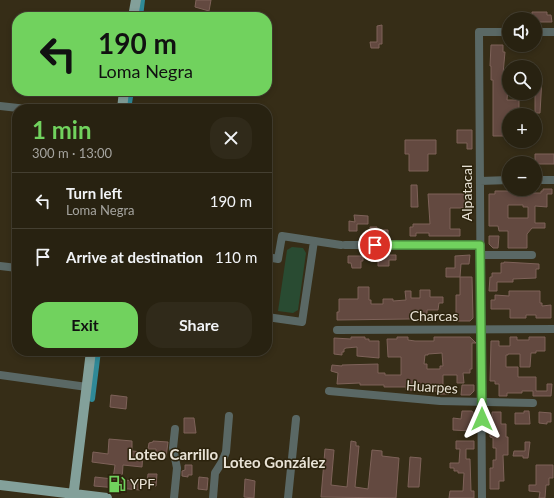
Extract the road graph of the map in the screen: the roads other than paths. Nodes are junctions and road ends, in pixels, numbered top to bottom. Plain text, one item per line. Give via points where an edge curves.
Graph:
1 (136, 0) edge
2 (134, 12) edge
3 (502, 32) edge
4 (542, 32) edge
5 (554, 32) edge
6 (0, 106) edge
7 (12, 107) edge
8 (480, 180) junction
9 (502, 180) edge
10 (542, 180) edge
11 (554, 180) edge
12 (314, 241) junction
13 (480, 245) junction
14 (532, 254) dead end
15 (480, 255) junction
16 (272, 258) edge
17 (0, 266) edge
18 (12, 267) edge
19 (272, 318) edge
20 (481, 329) junction
21 (554, 329) edge
22 (337, 330) dead end
23 (91, 356) edge
24 (0, 375) edge
25 (87, 387) junction
26 (329, 391) dead end
27 (481, 403) junction
28 (533, 403) dead end
29 (229, 416) dead end
30 (296, 419) dead end
31 (175, 429) dead end
32 (0, 485) edge
33 (73, 496) edge
34 (107, 498) edge
35 (174, 498) edge
36 (213, 498) edge
37 (288, 498) edge
38 (482, 498) edge

1 - 2 main road
3 - 8 street, Alpatacal via 479,32
4 - 5 street
6 - 7 street
8 - 9 street
8 - 13 street, Alpatacal
10 - 11 street
12 - 13 street via 343,245
12 - 16 street via 282,236 278,259
12 - 19 street via 302,322
13 - 15 street, Alpatacal
14 - 15 street
15 - 20 street, Alpatacal
17 - 18 street
20 - 21 street, Charcas
20 - 22 street, Charcas
20 - 27 street, Alpatacal
23 - 25 main road
24 - 25 street
25 - 33 main road
26 - 27 street, Huarpes
27 - 28 street, Huarpes
27 - 38 street, Alpatacal
29 - 36 street via 226,452 215,473
30 - 37 street
31 - 35 street via 173,448 177,468
32 - 33 main road
33 - 34 main road

